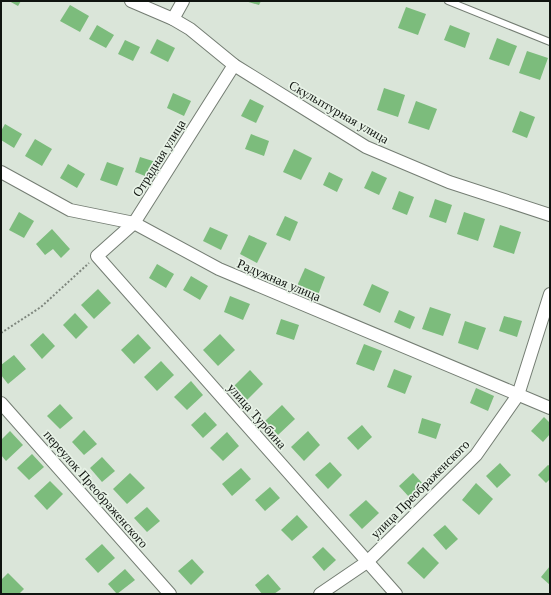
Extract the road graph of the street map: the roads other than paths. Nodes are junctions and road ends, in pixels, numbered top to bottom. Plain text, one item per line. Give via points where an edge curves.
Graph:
1 (131, 1) edge
2 (183, 1) edge
3 (448, 1) edge
4 (173, 19) junction
5 (550, 42) edge
6 (234, 65) junction
7 (1, 172) edge
8 (550, 215) edge
9 (134, 223) junction
10 (97, 256) joint
11 (550, 294) edge
12 (518, 395) junction
13 (1, 403) edge
14 (550, 408) edge
15 (367, 562) junction
16 (170, 594) edge
17 (320, 594) edge
18 (396, 594) edge

1 - 4 street, Скульптурная улица
2 - 4 street
3 - 5 lane
4 - 6 street, Скульптурная улица via 190,29
6 - 8 street, Скульптурная улица via 366,147 449,182
6 - 9 street, Отрадная улица
7 - 9 street, Радужная улица via 70,210
9 - 10 street, Отрадная улица
9 - 12 street, Радужная улица via 218,269
10 - 15 street, улица Турбина
11 - 12 street, улица Преображенского
12 - 14 street, Радужная улица
12 - 15 street, улица Преображенского via 476,455
13 - 16 street, переулок Преображенского
15 - 17 street, улица Преображенского
15 - 18 street, улица Турбина

